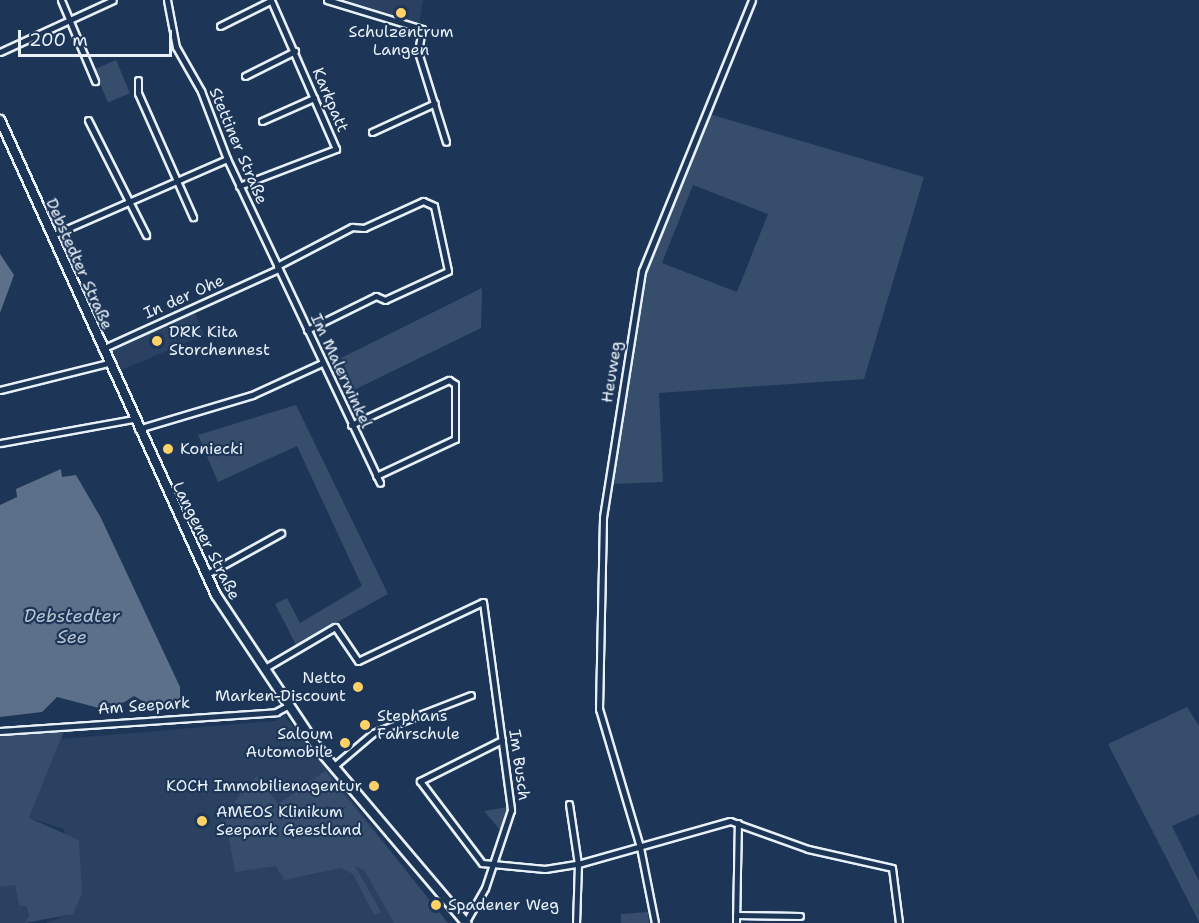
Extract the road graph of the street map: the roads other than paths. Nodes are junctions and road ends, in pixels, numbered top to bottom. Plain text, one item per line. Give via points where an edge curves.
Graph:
1 (61, 0) edge
2 (113, 0) edge
3 (167, 0) edge
4 (327, 0) edge
5 (752, 0) edge
6 (271, 1) edge
7 (71, 22) junction
8 (220, 26) dead end
9 (295, 51) junction
10 (0, 52) edge
11 (245, 76) dead end
12 (138, 80) dead end
13 (95, 81) dead end
14 (314, 98) junction
15 (435, 103) junction
16 (0, 120) edge
17 (88, 120) dead end
18 (262, 121) dead end
19 (372, 132) dead end
20 (446, 142) dead end
21 (226, 159) junction
22 (179, 179) junction
23 (239, 186) junction
24 (131, 200) junction
25 (193, 217) dead end
26 (52, 235) junction
27 (146, 235) dead end
28 (278, 268) junction
29 (307, 330) junction
30 (101, 349) junction
31 (108, 363) junction
32 (322, 363) junction
33 (0, 390) edge
34 (133, 419) junction
35 (351, 425) junction
36 (138, 429) junction
37 (0, 443) edge
38 (376, 476) junction
39 (380, 483) dead end
40 (281, 532) dead end
41 (205, 575) junction
42 (265, 668) junction
43 (471, 695) dead end
44 (289, 705) junction
45 (0, 731) edge
46 (502, 740) junction
47 (333, 767) junction
48 (569, 804) dead end
49 (738, 823) junction
50 (640, 847) junction
51 (494, 863) junction
52 (578, 864) junction
53 (736, 915) junction
54 (800, 916) dead end
55 (465, 923) edge
56 (576, 923) edge
57 (655, 923) edge
58 (736, 923) edge
59 (899, 923) edge

1 - 7 street
2 - 7 street
3 - 21 street, Stettiner Straße via 172,38 201,90
4 - 15 street via 422,29 418,52
5 - 50 street, Heuweg via 640,281 603,517 599,709
6 - 8 street
6 - 9 street, Karkpatt
7 - 10 street
7 - 13 street
9 - 11 street
9 - 14 street, Karkpatt
12 - 22 street via 138,93
14 - 18 street
14 - 23 street, Karkpatt via 336,149
15 - 19 street
15 - 20 street
16 - 26 main road, Debstedter Straße
17 - 24 street
21 - 22 street
21 - 23 street, Stettiner Straße
22 - 24 street
22 - 25 street
23 - 28 street, Stettiner Straße
24 - 26 street
24 - 27 street
26 - 30 main road, Debstedter Straße
28 - 29 street, Im Malerwinkel
28 - 29 street, In der Ohe via 352,227 364,228 423,201 434,206 448,271 385,300 376,296
28 - 30 street, In der Ohe
29 - 32 street, Im Malerwinkel
30 - 31 main road, Debstedter Straße
31 - 33 street
31 - 34 main road, Debstedter Straße
32 - 35 street, Im Malerwinkel
32 - 36 street via 252,395
34 - 36 main road, Langener Straße
34 - 37 street
35 - 38 street, Im Malerwinkel
35 - 38 street via 449,380 455,384 455,438
36 - 41 main road, Langener Straße
38 - 39 street, Im Malerwinkel
40 - 41 street
41 - 42 main road, Langener Straße
42 - 44 main road, Langener Straße
42 - 46 street, Im Busch via 335,627 358,661 483,602
43 - 47 street via 374,733
44 - 45 street, Am Seepark via 276,712
44 - 47 main road, Langener Straße
46 - 51 street, Im Busch via 511,810
46 - 51 street via 421,776 420,782 482,862
47 - 55 main road, Langener Straße
48 - 52 street
49 - 50 street
49 - 53 street
49 - 59 street via 808,849 892,868
50 - 52 street
50 - 57 street, Heuweg
51 - 52 street via 544,869
51 - 55 street, Im Busch
52 - 56 street
53 - 54 street
53 - 58 street

